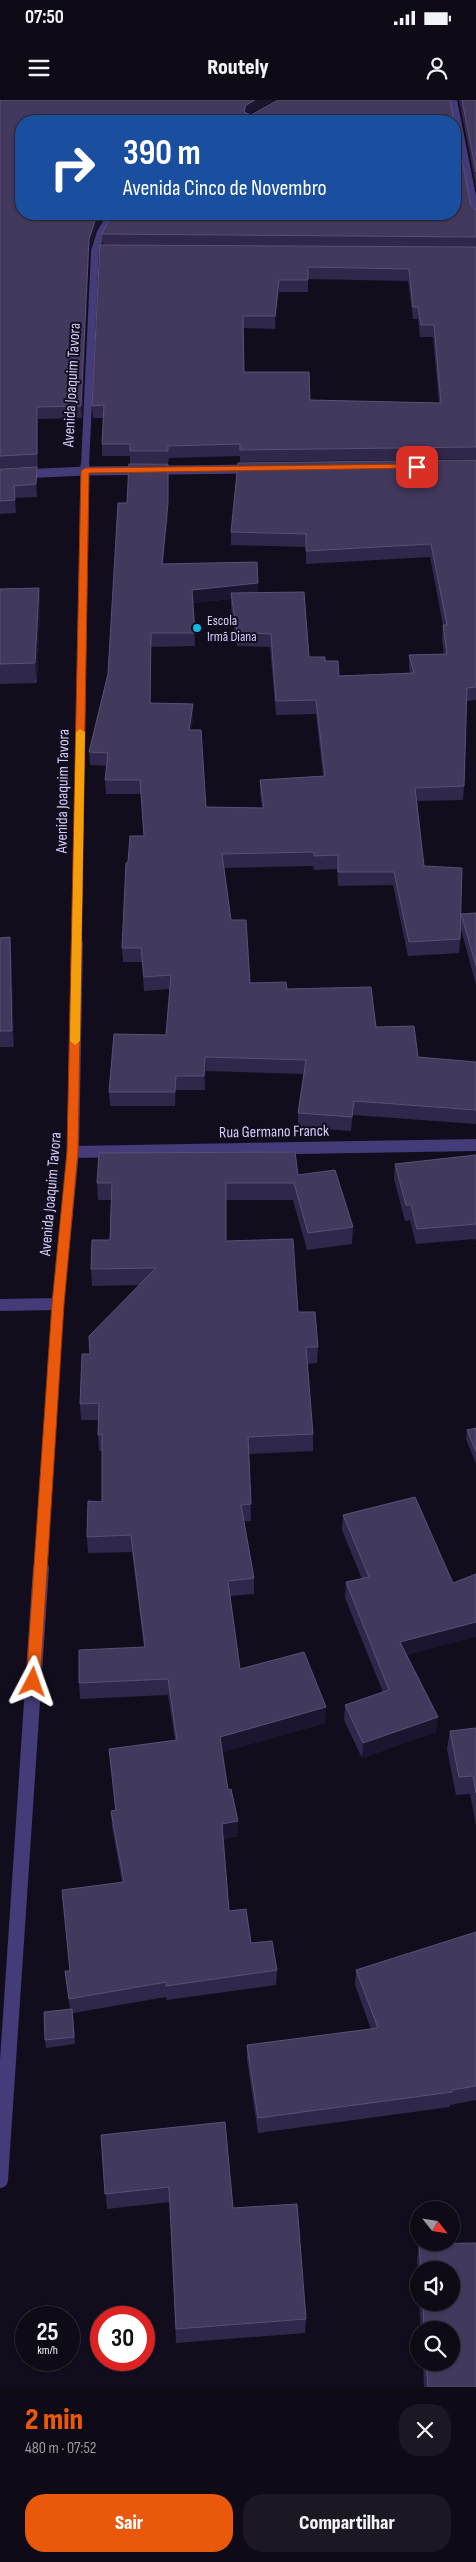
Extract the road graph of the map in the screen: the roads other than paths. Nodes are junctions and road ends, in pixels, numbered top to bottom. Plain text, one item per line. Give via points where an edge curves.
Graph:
1 (452, 100) edge
2 (455, 115) edge
3 (461, 144) edge
4 (476, 216) edge
5 (108, 220) edge
6 (261, 468) edge
7 (85, 471) junction
8 (0, 475) edge
9 (476, 1145) edge
10 (73, 1152) junction
11 (58, 1304) junction
12 (0, 1305) edge
13 (0, 2180) edge

1 - 2 street
3 - 4 street
5 - 7 street, Avenida Joaquim Tavora via 101,232
6 - 7 street
7 - 8 street
7 - 10 street, Avenida Joaquim Tavora
9 - 10 street, Rua Germano Franck
10 - 11 street, Avenida Joaquim Tavora
11 - 12 street
11 - 13 street, Avenida Joaquim Tavora

